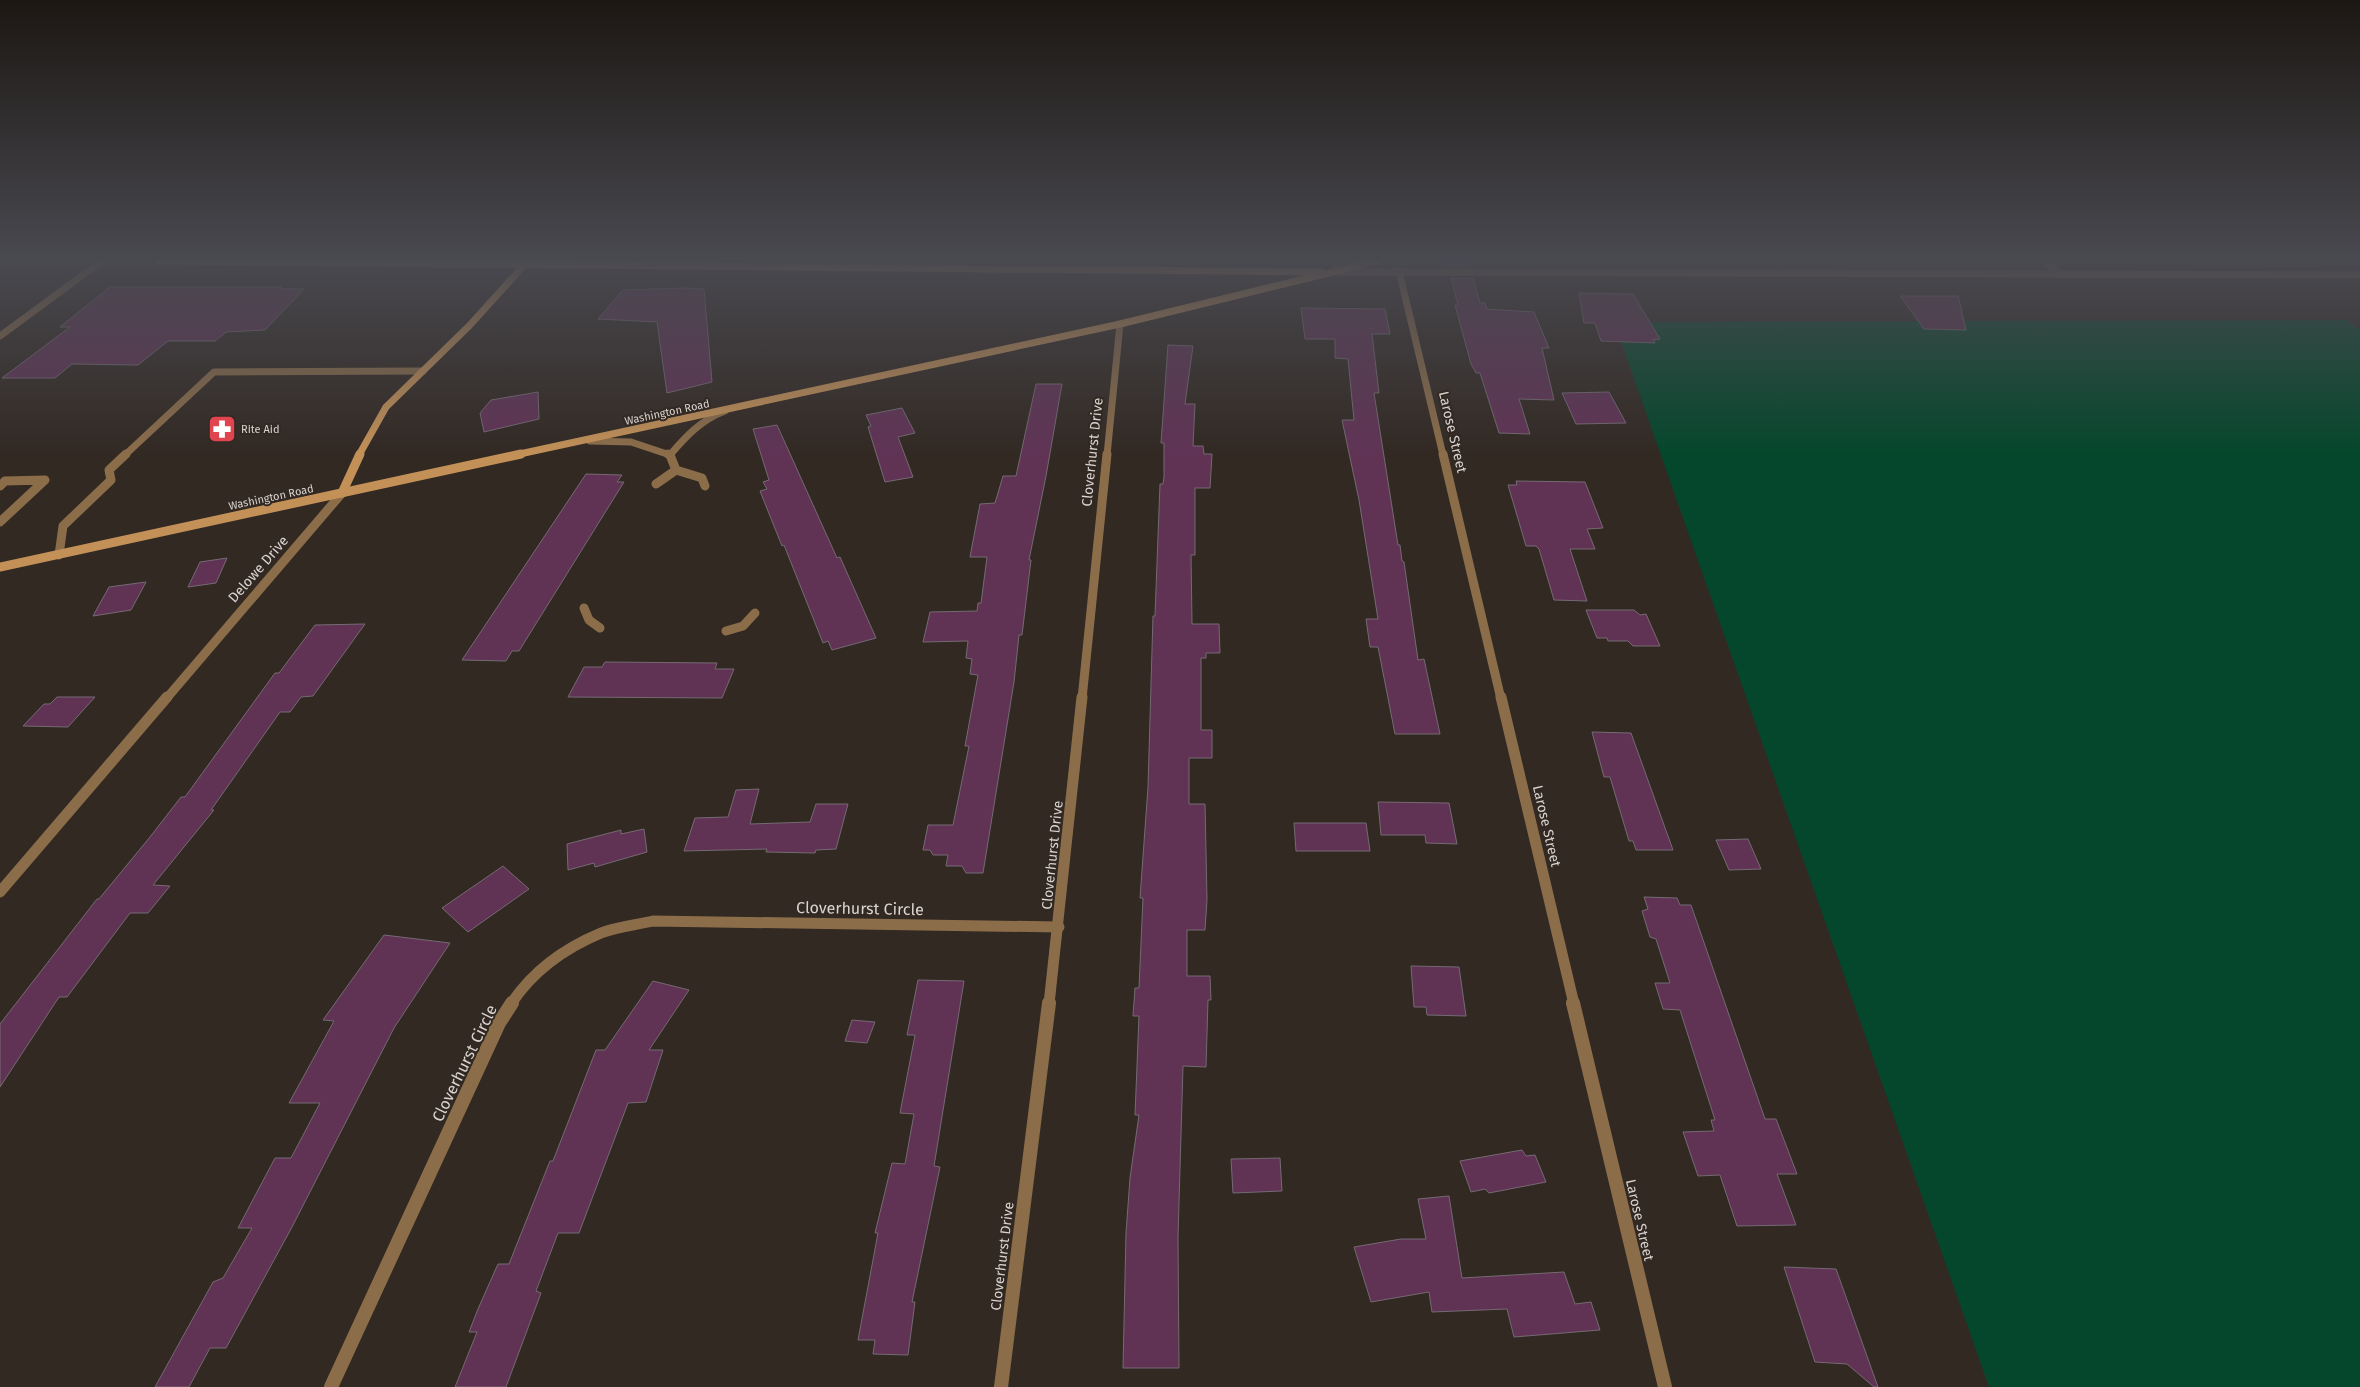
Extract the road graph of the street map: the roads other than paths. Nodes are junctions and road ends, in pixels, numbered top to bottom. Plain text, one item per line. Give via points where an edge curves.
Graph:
1 (14, 326) edge
2 (469, 326) edge
3 (1112, 326) edge
4 (1120, 326) edge
5 (1412, 326) edge
6 (0, 336) edge
7 (423, 371) junction
8 (735, 408) junction
9 (581, 442) junction
10 (670, 455) junction
11 (676, 470) junction
12 (656, 484) dead end
13 (0, 486) edge
14 (705, 486) dead end
15 (342, 493) junction
16 (0, 522) edge
17 (59, 555) junction
18 (0, 568) edge
19 (584, 608) dead end
20 (755, 613) dead end
21 (600, 628) dead end
22 (726, 631) dead end
23 (0, 892) edge
24 (1060, 927) junction
25 (331, 1387) edge
26 (1001, 1387) edge
27 (1665, 1387) edge

1 - 6 street
2 - 7 street, Delowe Drive
3 - 8 street, Washington Road
4 - 24 street, Cloverhurst Drive
5 - 27 street, Larose Street
7 - 15 street, Delowe Drive via 386,407 365,442
7 - 17 street via 214,372 109,470 110,480 63,526
8 - 9 street, Washington Road
8 - 10 street via 699,423
9 - 10 street via 624,439
9 - 15 street, Washington Road
10 - 11 street
11 - 12 street
11 - 14 street via 702,478
13 - 16 street via 5,482 45,480
15 - 17 street, Washington Road
15 - 23 street, Delowe Drive
17 - 18 street, Washington Road
19 - 21 street via 585,616
20 - 22 street via 750,622
24 - 25 street, Cloverhurst Circle via 653,921 601,933 551,961 522,988 500,1023
24 - 26 street, Cloverhurst Drive

